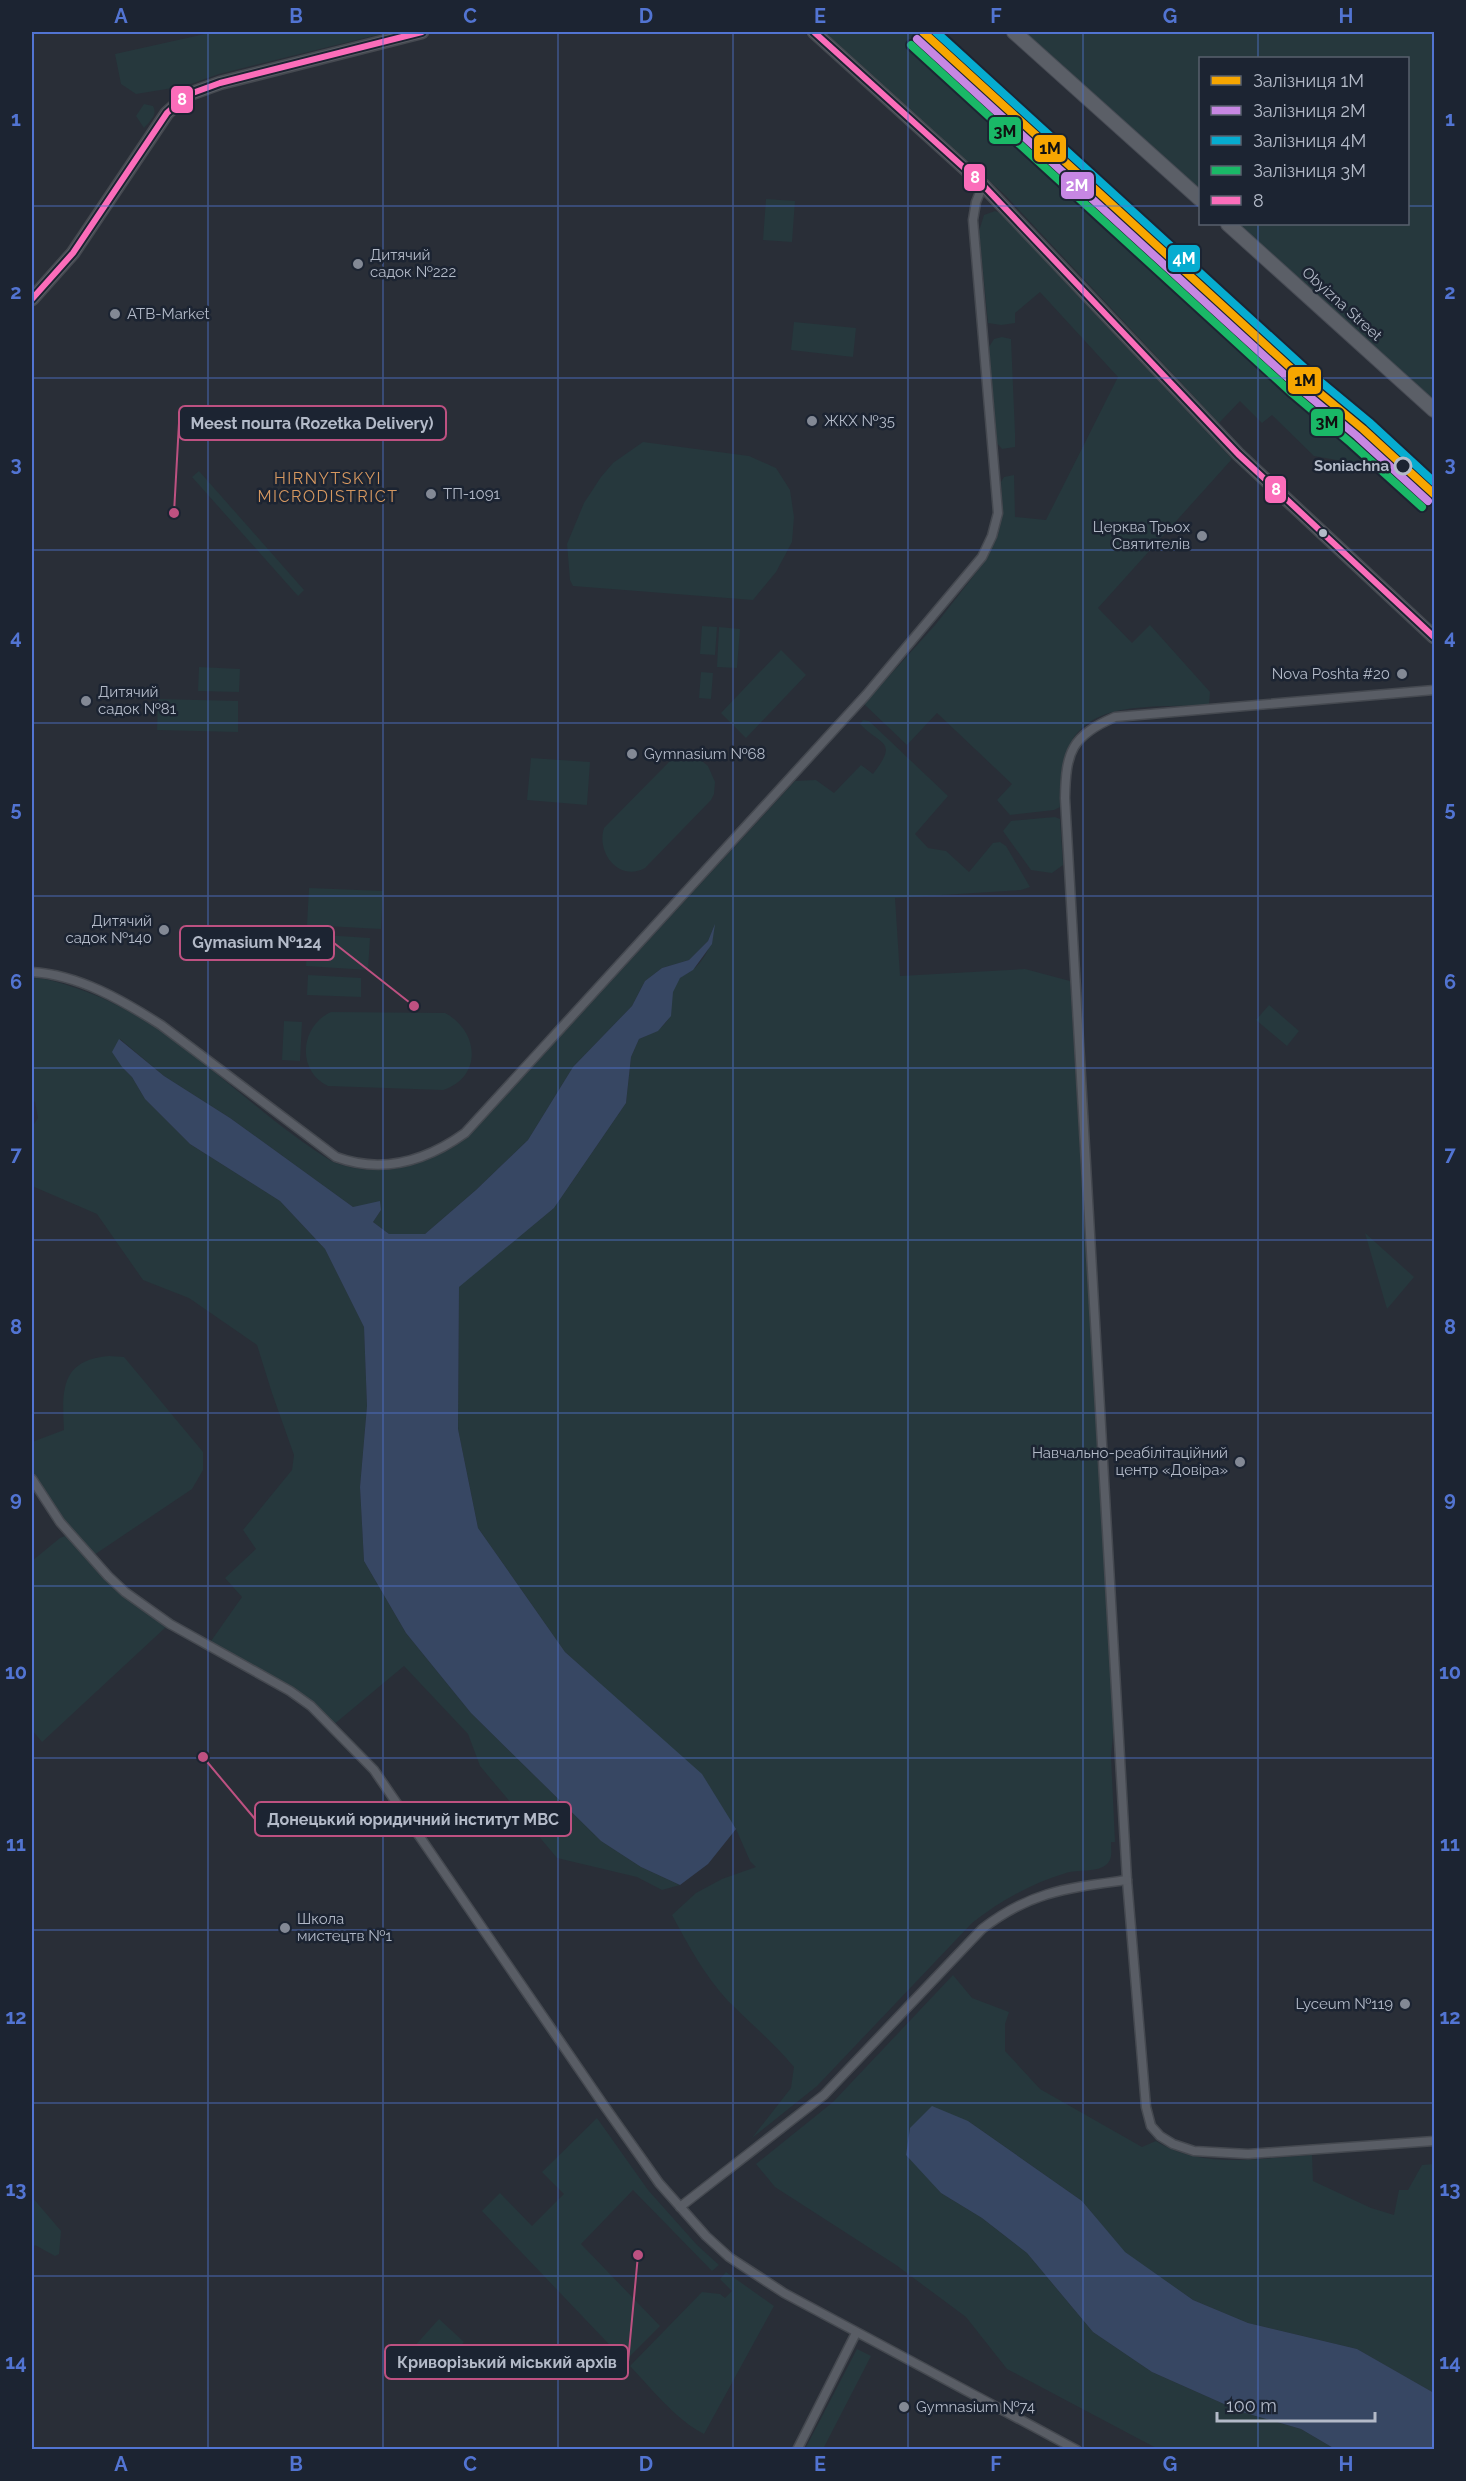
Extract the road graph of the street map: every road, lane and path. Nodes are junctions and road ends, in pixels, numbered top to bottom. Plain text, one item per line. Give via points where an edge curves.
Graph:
1 (422, 32) edge
2 (814, 32) edge
3 (1014, 32) edge
4 (983, 185) junction
5 (1199, 198) edge
6 (1229, 225) edge
7 (32, 299) edge
8 (1434, 410) edge
9 (1434, 638) edge
10 (1434, 690) edge
11 (32, 972) edge
12 (32, 1479) edge
13 (1128, 1880) junction
14 (1434, 2141) edge
15 (680, 2207) junction
16 (856, 2333) junction
17 (797, 2450) edge
18 (1077, 2450) edge

1 - 7 street via 220,82 187,95 167,113 73,253
2 - 4 street
3 - 5 main road
4 - 9 street via 1238,454
4 - 11 street via 973,220 998,513 982,557 866,695 465,1133 411,1162 362,1165 336,1157 132,1006 105,991
6 - 8 main road, Obyizna Street
10 - 13 street via 1115,717 1082,736 1066,768
12 - 15 street via 60,1522 125,1592 311,1706 374,1770 576,2067
13 - 14 street via 1143,2085 1151,2126 1160,2136 1194,2151 1216,2154
13 - 15 street via 1055,1890 1001,1914 982,1929 824,2095
15 - 16 street via 729,2257
16 - 17 street
16 - 18 street

